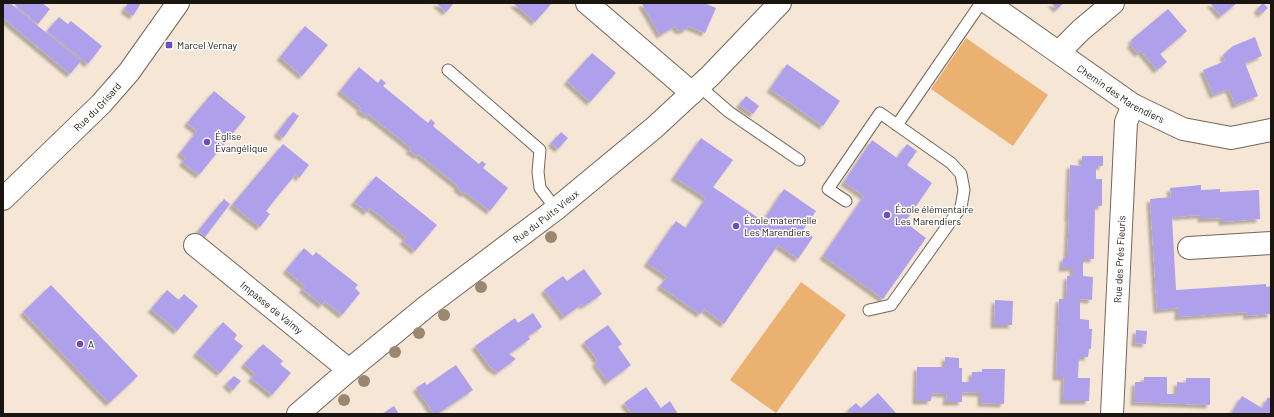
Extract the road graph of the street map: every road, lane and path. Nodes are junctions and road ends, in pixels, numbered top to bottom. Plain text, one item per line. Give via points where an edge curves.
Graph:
1 (178, 3) edge
2 (587, 3) edge
3 (780, 3) edge
4 (981, 3) edge
5 (988, 3) edge
6 (1113, 3) edge
7 (1059, 52) junction
8 (448, 70) dead end
9 (696, 90) junction
10 (1133, 105) junction
11 (897, 125) junction
12 (1271, 130) edge
13 (799, 160) dead end
14 (3, 199) edge
15 (846, 201) dead end
16 (556, 209) junction
17 (1271, 243) edge
18 (195, 245) dead end
19 (1189, 248) dead end
20 (869, 310) dead end
21 (349, 370) junction
22 (298, 414) edge
23 (1112, 414) edge

1 - 14 street, Rue du Grisard via 128,72 101,104
2 - 9 street
3 - 9 street, Rue du Puits Vieux
4 - 11 lane
5 - 7 street, Chemin des Marendiers
6 - 7 street
7 - 10 street, Chemin des Marendiers
8 - 16 lane via 540,150 540,188
9 - 13 lane
9 - 16 street, Rue du Puits Vieux
10 - 12 street, Chemin des Marendiers via 1183,129 1231,138
10 - 23 street, Rue des Prés Fleuris via 1126,122
11 - 15 lane via 880,113 828,189
11 - 20 lane via 951,163 961,174 964,190 961,207 891,305
16 - 21 street, Rue du Puits Vieux via 427,306
17 - 19 street
18 - 21 street, Impasse de Valmy
21 - 22 street, Rue du Puits Vieux

